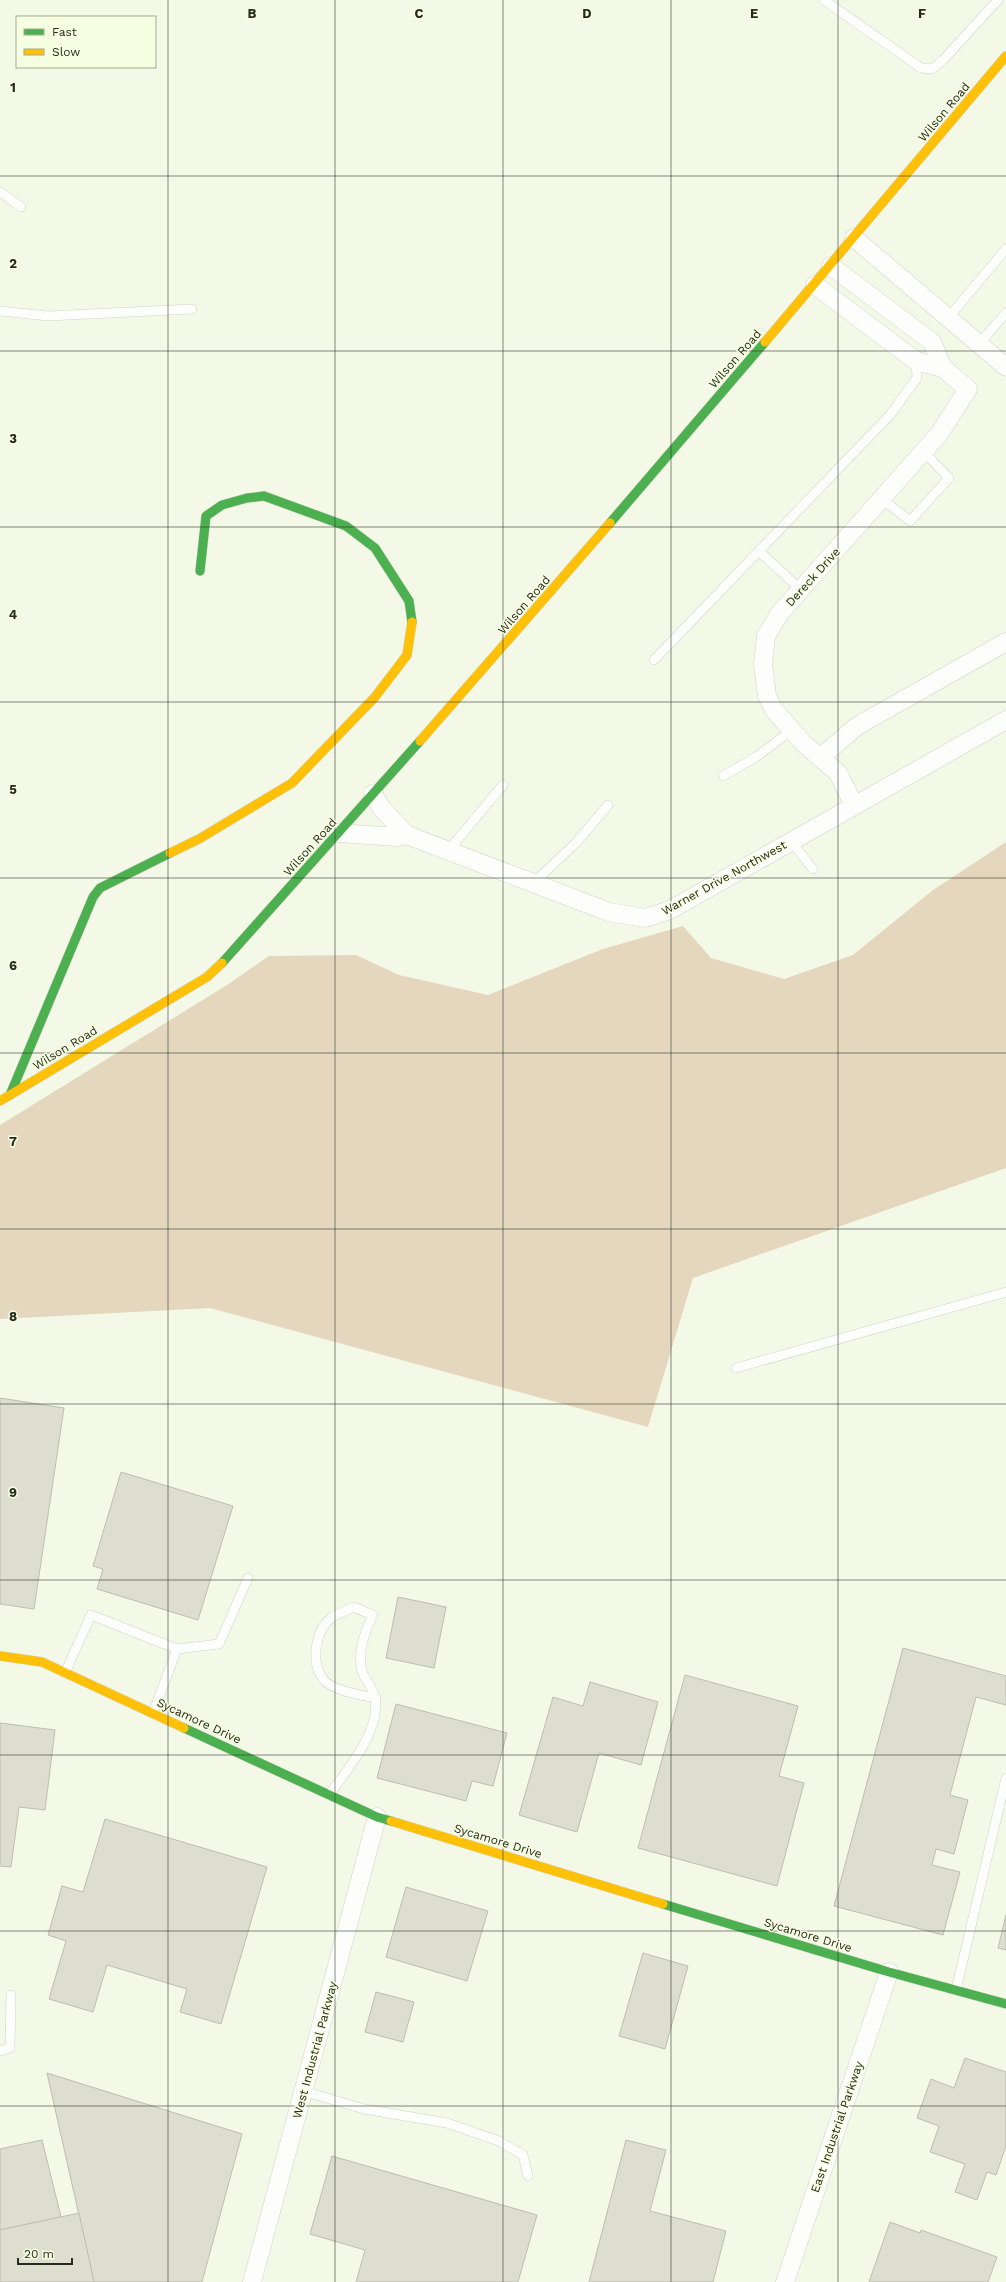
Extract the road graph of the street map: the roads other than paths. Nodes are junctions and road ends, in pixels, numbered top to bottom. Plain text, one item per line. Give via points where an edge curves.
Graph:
1 (824, 0) edge
2 (998, 0) edge
3 (1006, 56) edge
4 (999, 75) edge
5 (0, 192) edge
6 (21, 207) dead end
7 (854, 238) junction
8 (1006, 249) edge
9 (831, 266) junction
10 (815, 285) junction
11 (192, 309) dead end
12 (0, 312) edge
13 (1006, 313) edge
14 (948, 318) junction
15 (979, 344) junction
16 (916, 360) junction
17 (1006, 367) edge
18 (943, 368) junction
19 (924, 452) junction
20 (882, 498) junction
21 (759, 551) junction
22 (200, 571) dead end
23 (801, 590) junction
24 (1006, 642) edge
25 (654, 660) dead end
26 (1006, 720) edge
27 (792, 730) junction
28 (820, 758) junction
29 (723, 776) dead end
30 (503, 785) dead end
31 (373, 794) junction
32 (608, 805) dead end
33 (854, 805) junction
34 (338, 833) junction
35 (407, 835) junction
36 (791, 841) junction
37 (448, 851) junction
38 (813, 869) dead end
39 (532, 883) junction
40 (10, 1096) junction
41 (0, 1102) edge
42 (1006, 1292) edge
43 (736, 1368) dead end
44 (248, 1578) dead end
45 (177, 1649) junction
46 (0, 1656) edge
47 (65, 1672) junction
48 (376, 1698) junction
49 (153, 1713) junction
50 (1006, 1778) edge
51 (329, 1795) junction
52 (377, 1817) junction
53 (889, 1972) junction
54 (956, 1990) junction
55 (11, 1995) dead end
56 (1006, 2004) edge
57 (0, 2051) edge
58 (303, 2091) junction
59 (528, 2176) dead end
60 (252, 2282) edge
61 (785, 2282) edge

1 - 2 lane via 921,68 932,69
3 - 4 street, Wilson Road
4 - 7 street, Wilson Road
5 - 6 lane
7 - 9 street, Wilson Road
7 - 14 street
8 - 14 lane
9 - 10 street, Wilson Road
9 - 18 street, Dereck Drive via 932,342
10 - 16 street, Dereck Drive
10 - 31 street, Wilson Road
11 - 12 lane via 48,316
13 - 15 lane
14 - 15 street
15 - 17 street
16 - 18 street, Dereck Drive
16 - 21 lane via 917,378 890,415
18 - 19 street, Dereck Drive via 968,389
19 - 20 street, Dereck Drive
19 - 20 lane via 949,478 910,521
20 - 23 street, Dereck Drive
21 - 23 lane
21 - 25 lane
22 - 40 street via 206,516 222,505 264,496 334,521 346,526 375,548 409,601 412,624 407,655 375,697 292,783 200,839 100,888 93,897
23 - 27 street, Dereck Drive via 780,613 766,636 763,664 767,696 774,710
24 - 28 street via 857,726
26 - 33 street, Warner Drive Northwest
27 - 28 street, Dereck Drive
27 - 29 lane via 756,757
28 - 33 street, Dereck Drive via 838,773
30 - 37 lane
31 - 34 street, Wilson Road
31 - 35 street, Warner Drive Northwest via 386,814
32 - 39 lane via 576,843
33 - 36 street, Warner Drive Northwest
34 - 35 street via 398,837
34 - 40 street, Wilson Road via 233,953 207,977
35 - 37 street, Warner Drive Northwest
36 - 38 lane
36 - 39 street, Warner Drive Northwest via 670,910 645,918 609,912
37 - 39 street, Warner Drive Northwest
40 - 41 street, Wilson Road
42 - 43 lane
44 - 45 lane via 219,1644
45 - 47 lane via 91,1615
45 - 49 lane
46 - 47 street, Sycamore Drive via 42,1662
47 - 49 street, Sycamore Drive
48 - 48 lane via 362,1670 362,1637 373,1615 353,1607 330,1619 318,1637 316,1663 324,1681 346,1692
48 - 51 lane via 372,1730
49 - 51 street, Sycamore Drive
50 - 54 lane
51 - 52 street, Sycamore Drive
52 - 53 street, Sycamore Drive
52 - 58 street, West Industrial Parkway
53 - 54 street, Sycamore Drive
53 - 61 street, East Industrial Parkway
54 - 56 street, Sycamore Drive
55 - 57 lane via 10,2048
58 - 59 lane via 364,2109 447,2123 499,2141 523,2155
58 - 60 street, West Industrial Parkway

